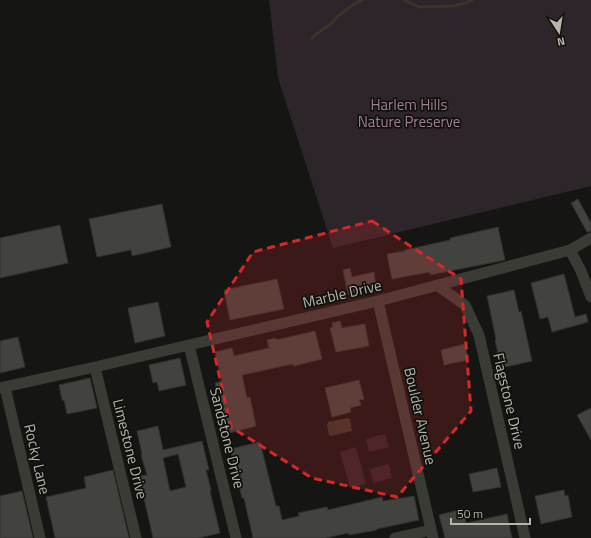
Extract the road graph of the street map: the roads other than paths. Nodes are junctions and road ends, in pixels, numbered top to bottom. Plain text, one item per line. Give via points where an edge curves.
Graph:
1 (591, 238) edge
2 (570, 250) junction
3 (438, 286) junction
4 (591, 297) edge
5 (378, 302) junction
6 (189, 345) junction
7 (95, 367) junction
8 (2, 387) edge
9 (432, 534) edge
10 (40, 538) edge
11 (136, 538) edge
12 (236, 538) edge
13 (395, 538) edge
14 (525, 538) edge

1 - 2 street, Marble Drive
2 - 3 street, Marble Drive
2 - 4 street
3 - 5 street, Marble Drive
3 - 14 street, Flagstone Drive via 465,305 479,335
5 - 6 street, Marble Drive
5 - 9 street, Boulder Avenue
6 - 7 street, Marble Drive
6 - 12 street, Sandstone Drive
7 - 8 street, Marble Drive
7 - 11 street, Limestone Drive
8 - 10 street, Rocky Lane
9 - 13 street

